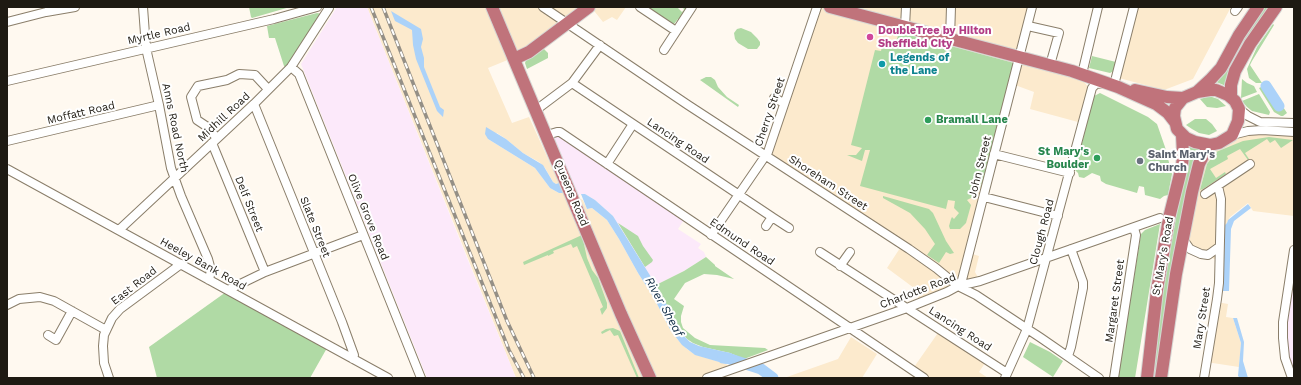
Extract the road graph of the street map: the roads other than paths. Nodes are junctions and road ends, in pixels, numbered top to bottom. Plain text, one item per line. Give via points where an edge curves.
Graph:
1 (75, 7) edge
2 (143, 7) edge
3 (317, 7) edge
4 (329, 7) edge
5 (492, 7) edge
6 (544, 7) edge
7 (589, 7) edge
8 (640, 7) edge
9 (692, 7) edge
10 (817, 7) edge
11 (830, 7) edge
12 (906, 7) edge
13 (950, 7) edge
14 (1032, 7) edge
15 (1098, 7) edge
16 (1134, 7) edge
17 (1258, 7) edge
18 (1276, 7) edge
19 (7, 22) edge
20 (567, 23) junction
21 (1028, 26) junction
22 (905, 27) junction
23 (676, 31) junction
24 (950, 39) junction
25 (600, 46) junction
26 (146, 48) junction
27 (664, 50) dead end
28 (1020, 58) junction
29 (514, 59) junction
30 (1050, 65) junction
31 (291, 67) junction
32 (1082, 74) junction
33 (7, 81) edge
34 (572, 83) junction
35 (1113, 85) junction
36 (268, 89) junction
37 (1196, 92) junction
38 (1231, 97) junction
39 (774, 98) dead end
40 (1183, 98) junction
41 (784, 103) junction
42 (254, 104) junction
43 (159, 105) junction
44 (1239, 109) junction
45 (536, 110) junction
46 (1175, 122) junction
47 (1294, 123) edge
48 (633, 124) junction
49 (1294, 132) edge
50 (1182, 135) junction
51 (1232, 135) junction
52 (547, 136) junction
53 (7, 141) edge
54 (214, 141) junction
55 (1210, 145) junction
56 (994, 154) junction
57 (766, 156) junction
58 (607, 164) junction
59 (1250, 164) dead end
60 (7, 169) edge
61 (1070, 173) junction
62 (175, 178) junction
63 (1218, 186) junction
64 (1205, 194) dead end
65 (739, 195) junction
66 (984, 197) junction
67 (1058, 216) junction
68 (772, 217) junction
69 (1160, 218) dead end
70 (766, 226) dead end
71 (789, 228) dead end
72 (1134, 228) junction
73 (119, 230) junction
74 (363, 235) junction
75 (711, 235) junction
76 (1183, 239) junction
77 (1219, 247) junction
78 (1071, 249) junction
79 (1294, 250) edge
80 (820, 252) dead end
81 (850, 252) dead end
82 (314, 254) junction
83 (1208, 255) junction
84 (1047, 257) junction
85 (1220, 262) junction
86 (181, 264) junction
87 (840, 266) junction
88 (265, 272) junction
89 (209, 280) junction
90 (1292, 282) edge
91 (958, 286) junction
92 (228, 290) junction
93 (7, 305) edge
94 (907, 308) junction
95 (72, 312) junction
96 (849, 328) junction
97 (1027, 329) junction
98 (106, 330) junction
99 (48, 335) dead end
100 (1068, 356) junction
101 (353, 359) junction
102 (1006, 376) edge
103 (713, 377) edge
104 (1147, 377) edge
105 (108, 378) edge
106 (388, 378) edge
107 (421, 378) edge
108 (650, 378) edge
109 (924, 378) edge
110 (1099, 378) edge
111 (1114, 378) edge
112 (1160, 378) edge
113 (1204, 378) edge
114 (1292, 378) edge

1 - 19 street
2 - 26 street, Anns Road North
3 - 26 street, Myrtle Road
4 - 31 street, Midhill Road
5 - 29 highway, Queens Road
6 - 20 street, Shoreham Street
7 - 20 highway
8 - 23 street
9 - 23 street
10 - 41 street, Cherry Street
11 - 22 highway
12 - 22 street
13 - 24 street
14 - 21 street, John Street
15 - 32 street
16 - 35 street
17 - 37 highway via 1213,78
18 - 38 highway via 1235,71
20 - 25 street, Shoreham Street
20 - 29 highway via 529,52
21 - 28 street, John Street
21 - 30 street via 1059,33
22 - 24 highway
23 - 27 street
24 - 28 highway
25 - 34 street
25 - 57 street, Shoreham Street
26 - 33 street, Myrtle Road
26 - 43 street, Anns Road North
28 - 30 highway
28 - 56 street, John Street
29 - 45 highway, Queens Road
30 - 32 highway
31 - 36 street, Midhill Road
31 - 74 street, Olive Grove Road via 299,74
32 - 35 highway
34 - 45 street
34 - 48 street, Lancing Road
35 - 40 highway
35 - 46 highway via 1158,105
35 - 61 street, Clough Road via 1096,84 1092,88
36 - 42 street, Midhill Road
36 - 54 street via 255,75 239,74 227,80 198,86 191,97 197,120 206,126
37 - 38 highway via 1216,90
37 - 40 highway
38 - 44 highway
39 - 41 street
40 - 46 highway via 1175,108
41 - 57 street, Cherry Street
42 - 54 street, Midhill Road
42 - 82 street, Slate Street
43 - 53 street, Moffatt Road
43 - 62 street, Anns Road North
44 - 47 street via 1260,122
44 - 51 highway via 1238,121
45 - 52 highway, Queens Road
46 - 50 highway
48 - 58 street
48 - 65 street, Lancing Road
49 - 51 street via 1262,130
50 - 55 highway via 1195,142
50 - 104 highway, St Mary's Road via 1182,166 1158,282
51 - 55 highway
52 - 58 street, Edmund Road via 559,132
52 - 108 highway, Queens Road
54 - 62 street, Midhill Road
54 - 88 street, Delf Street
55 - 76 highway, St Mary's Road via 1199,164
56 - 61 street
56 - 66 street, John Street
57 - 65 street, Cherry Street
57 - 91 street, Shoreham Street via 920,257
58 - 75 street, Edmund Road
59 - 63 street
60 - 73 street, Heeley Bank Road
61 - 67 street, Clough Road
62 - 73 street, Midhill Road
62 - 89 street, Anns Road North via 208,259 211,270
63 - 64 street
63 - 77 street, Mary Street via 1221,199
65 - 68 street, Lancing Road
65 - 75 street, Cherry Street
66 - 67 street
66 - 91 street, John Street via 962,280
67 - 84 street, Clough Road
68 - 70 street
68 - 71 street, Lancing Road
69 - 72 street, Charlotte Road
72 - 78 street, Charlotte Road
72 - 111 street, Margaret Street via 1136,235
73 - 86 street, Heeley Bank Road
74 - 82 street
74 - 107 street, Olive Grove Road
75 - 96 street, Edmund Road
76 - 83 street via 1196,253
76 - 112 highway, St Mary's Road
77 - 83 street
77 - 85 street, Mary Street
78 - 84 street, Charlotte Road
78 - 100 street via 1083,288
79 - 90 street
80 - 87 street, Lancing Road
81 - 87 street
82 - 88 street
82 - 101 street, Slate Street via 354,354
83 - 85 street
84 - 91 street, Charlotte Road
84 - 97 street, Clough Road
85 - 113 street, Mary Street via 1218,298
86 - 89 street, Heeley Bank Road
86 - 98 street, East Road via 120,309
87 - 94 street, Lancing Road
88 - 92 street
89 - 92 street, Heeley Bank Road
90 - 114 street via 1282,338
91 - 94 street, Charlotte Road
91 - 97 street, Shoreham Street
92 - 101 street, Heeley Bank Road
93 - 95 street via 19,299 40,297 54,301
94 - 96 street, Charlotte Road
94 - 102 street, Lancing Road
95 - 98 street
95 - 99 street via 56,340
96 - 103 street, Charlotte Road
96 - 109 street, Edmund Road
97 - 100 street, Shoreham Street
97 - 102 street, Clough Road
98 - 105 street, East Road via 103,350
100 - 110 street, Shoreham Street
101 - 106 street, Heeley Bank Road

